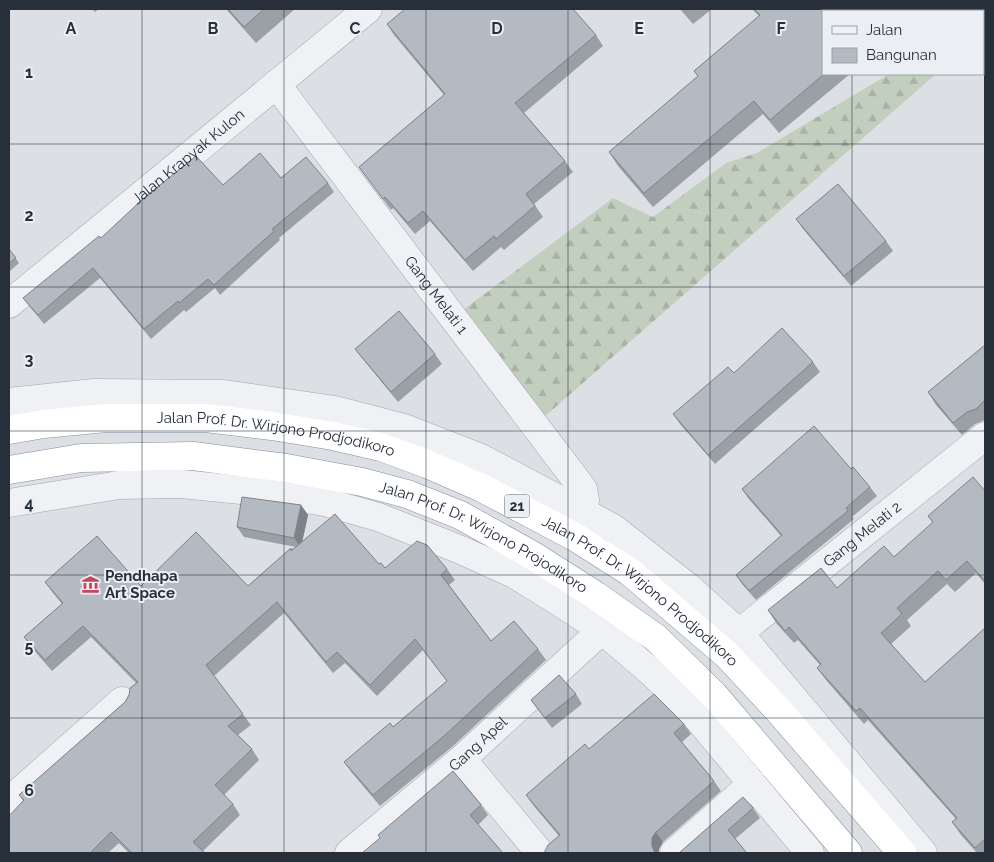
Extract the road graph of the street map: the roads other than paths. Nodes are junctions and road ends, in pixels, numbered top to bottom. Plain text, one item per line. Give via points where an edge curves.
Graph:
1 (368, 9) edge
2 (276, 84) junction
3 (9, 304) edge
4 (9, 402) edge
5 (9, 430) edge
6 (985, 436) edge
7 (9, 470) edge
8 (9, 503) edge
9 (581, 511) junction
10 (602, 630) junction
11 (739, 633) junction
12 (122, 700) dead end
13 (462, 759) junction
14 (752, 784) junction
15 (9, 801) edge
16 (349, 853) edge
17 (540, 853) edge
18 (674, 853) edge
19 (810, 853) edge
20 (848, 853) edge
21 (902, 853) edge
22 (923, 853) edge

1 - 2 street, Jalan Krapyak Kulon
2 - 3 street, Jalan Krapyak Kulon
2 - 9 street, Gang Melati 1 via 583,489 586,500
4 - 9 street via 94,393 188,392 335,410 404,428 482,458
5 - 21 highway, Jalan Prof. Dr. Wirjono Prodjodikoro / 21 via 106,418 206,418 244,422 333,436 381,448 482,488 575,537 630,572 727,655
6 - 11 street, Gang Melati 2
7 - 20 highway, Jalan Prof. Dr. Wirjono Projodikoro / 21 via 81,458 193,456 362,482 408,494 460,515 532,555 656,638 714,695
8 - 10 street via 119,485 182,484 325,502 378,516 514,574
9 - 11 street via 613,528 688,586
10 - 13 street, Gang Apel
10 - 14 street via 694,714
11 - 22 street
12 - 15 street
13 - 16 street, Gang Apel
13 - 17 street
14 - 18 street
14 - 19 street

